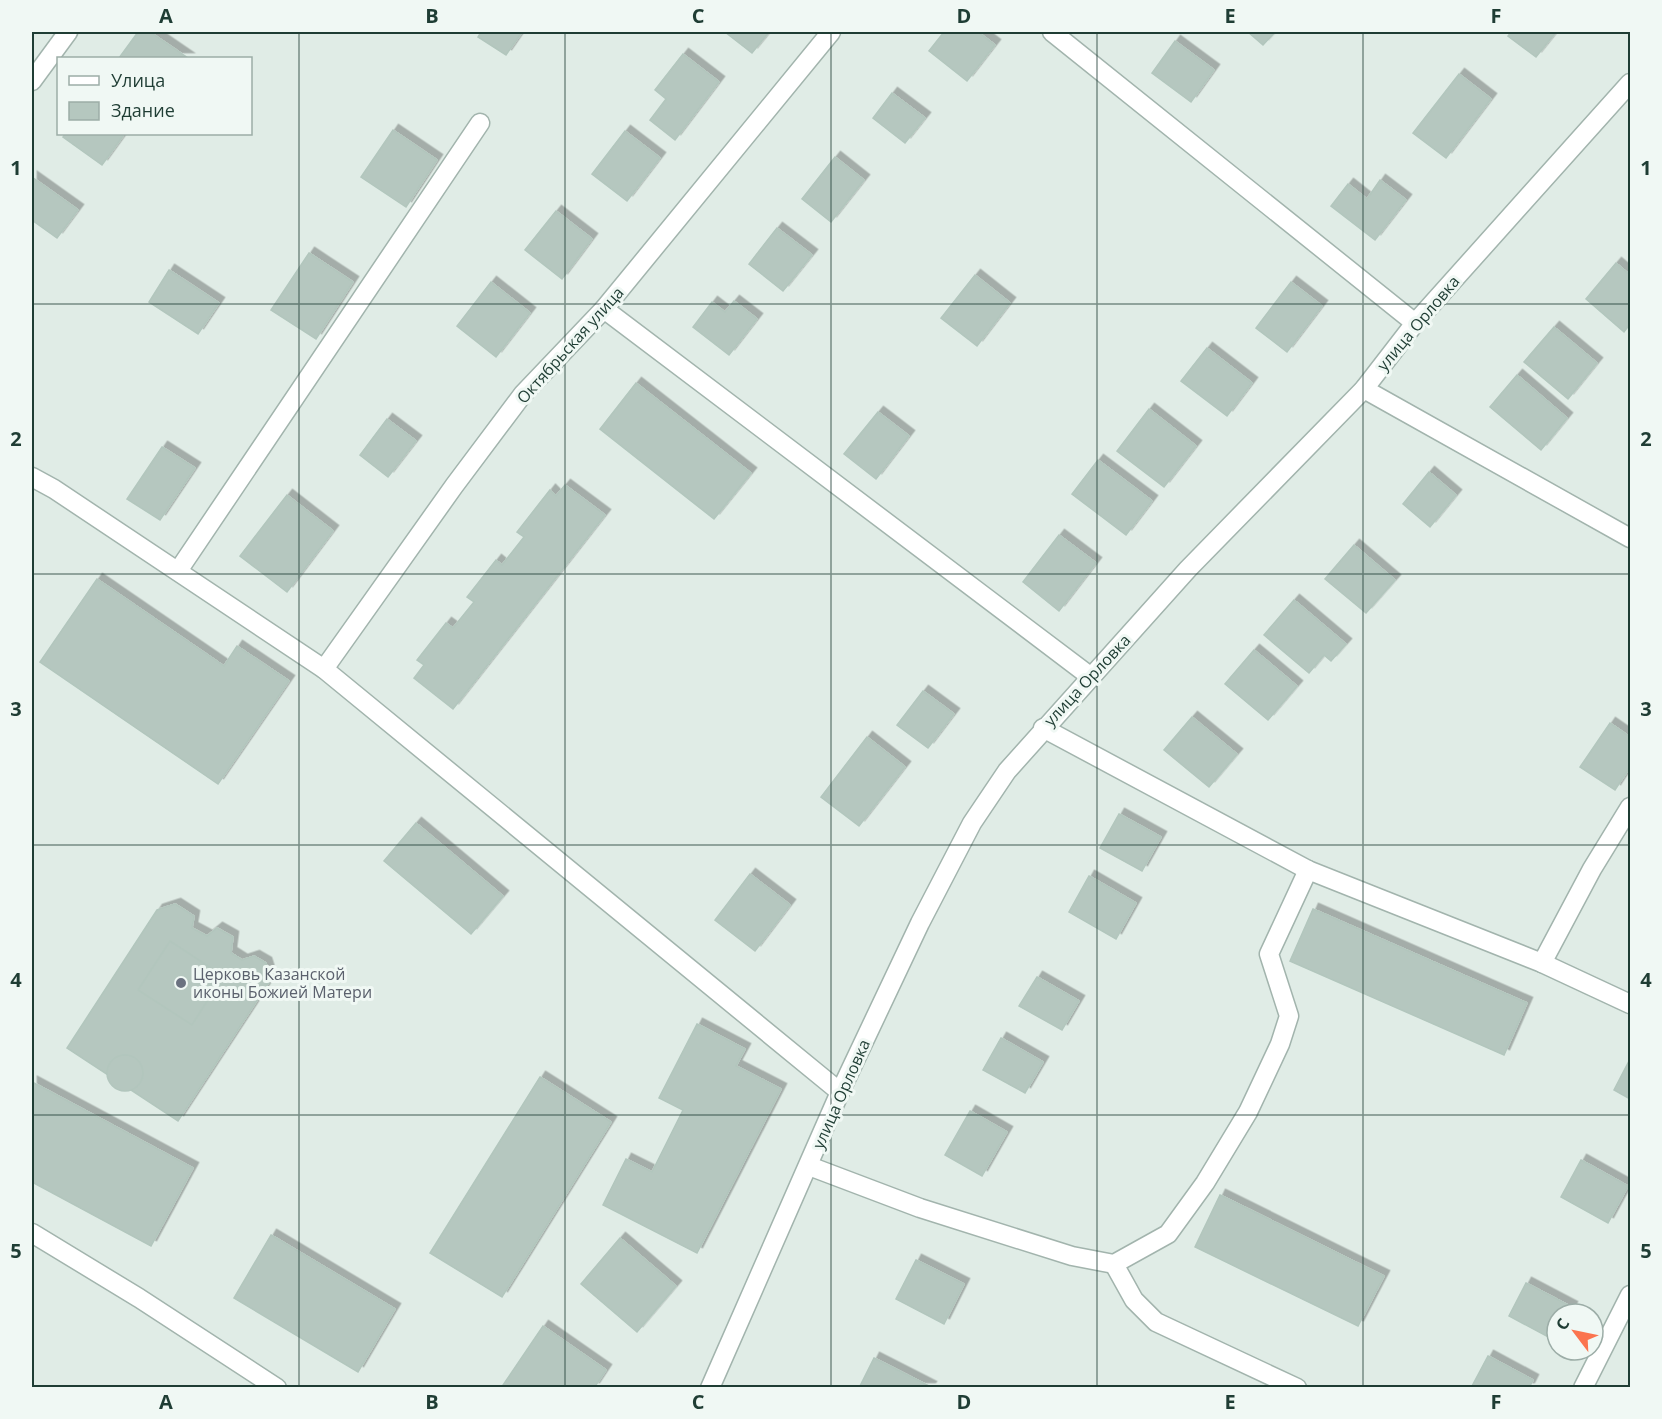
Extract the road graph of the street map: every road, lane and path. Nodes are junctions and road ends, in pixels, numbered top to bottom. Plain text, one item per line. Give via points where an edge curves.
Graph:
1 (68, 32) edge
2 (831, 32) edge
3 (1052, 32) edge
4 (32, 81) edge
5 (1630, 83) edge
6 (480, 123) dead end
7 (604, 309) junction
8 (1415, 323) junction
9 (1364, 389) junction
10 (32, 477) edge
11 (1630, 538) edge
12 (178, 571) junction
13 (324, 669) junction
14 (1091, 677) junction
15 (1043, 728) junction
16 (1630, 807) edge
17 (1308, 870) junction
18 (1542, 963) junction
19 (1630, 1004) edge
20 (840, 1092) junction
21 (809, 1166) junction
22 (32, 1233) edge
23 (1114, 1264) junction
24 (1630, 1295) edge
25 (277, 1388) edge
26 (710, 1388) edge
27 (1297, 1388) edge
28 (1582, 1388) edge

1 - 4 street
2 - 7 street, Октябрьская улица
3 - 8 street
5 - 8 street, улица Орловка
6 - 12 street
7 - 13 street, Октябрьская улица via 523,394
7 - 14 street
8 - 9 street, улица Орловка
9 - 11 street
9 - 14 street, улица Орловка via 1188,568
10 - 12 street
12 - 13 street
13 - 20 street
14 - 15 street, улица Орловка
15 - 17 street
15 - 20 street, улица Орловка via 1007,771 972,824
16 - 18 street via 1592,868
17 - 18 street
17 - 23 street via 1269,954 1289,1016 1248,1112 1168,1234
18 - 19 street
20 - 21 street, улица Орловка
21 - 23 street via 920,1208 1072,1256
21 - 26 street, улица Орловка
22 - 25 street
23 - 27 street via 1134,1300 1156,1322
24 - 28 street

